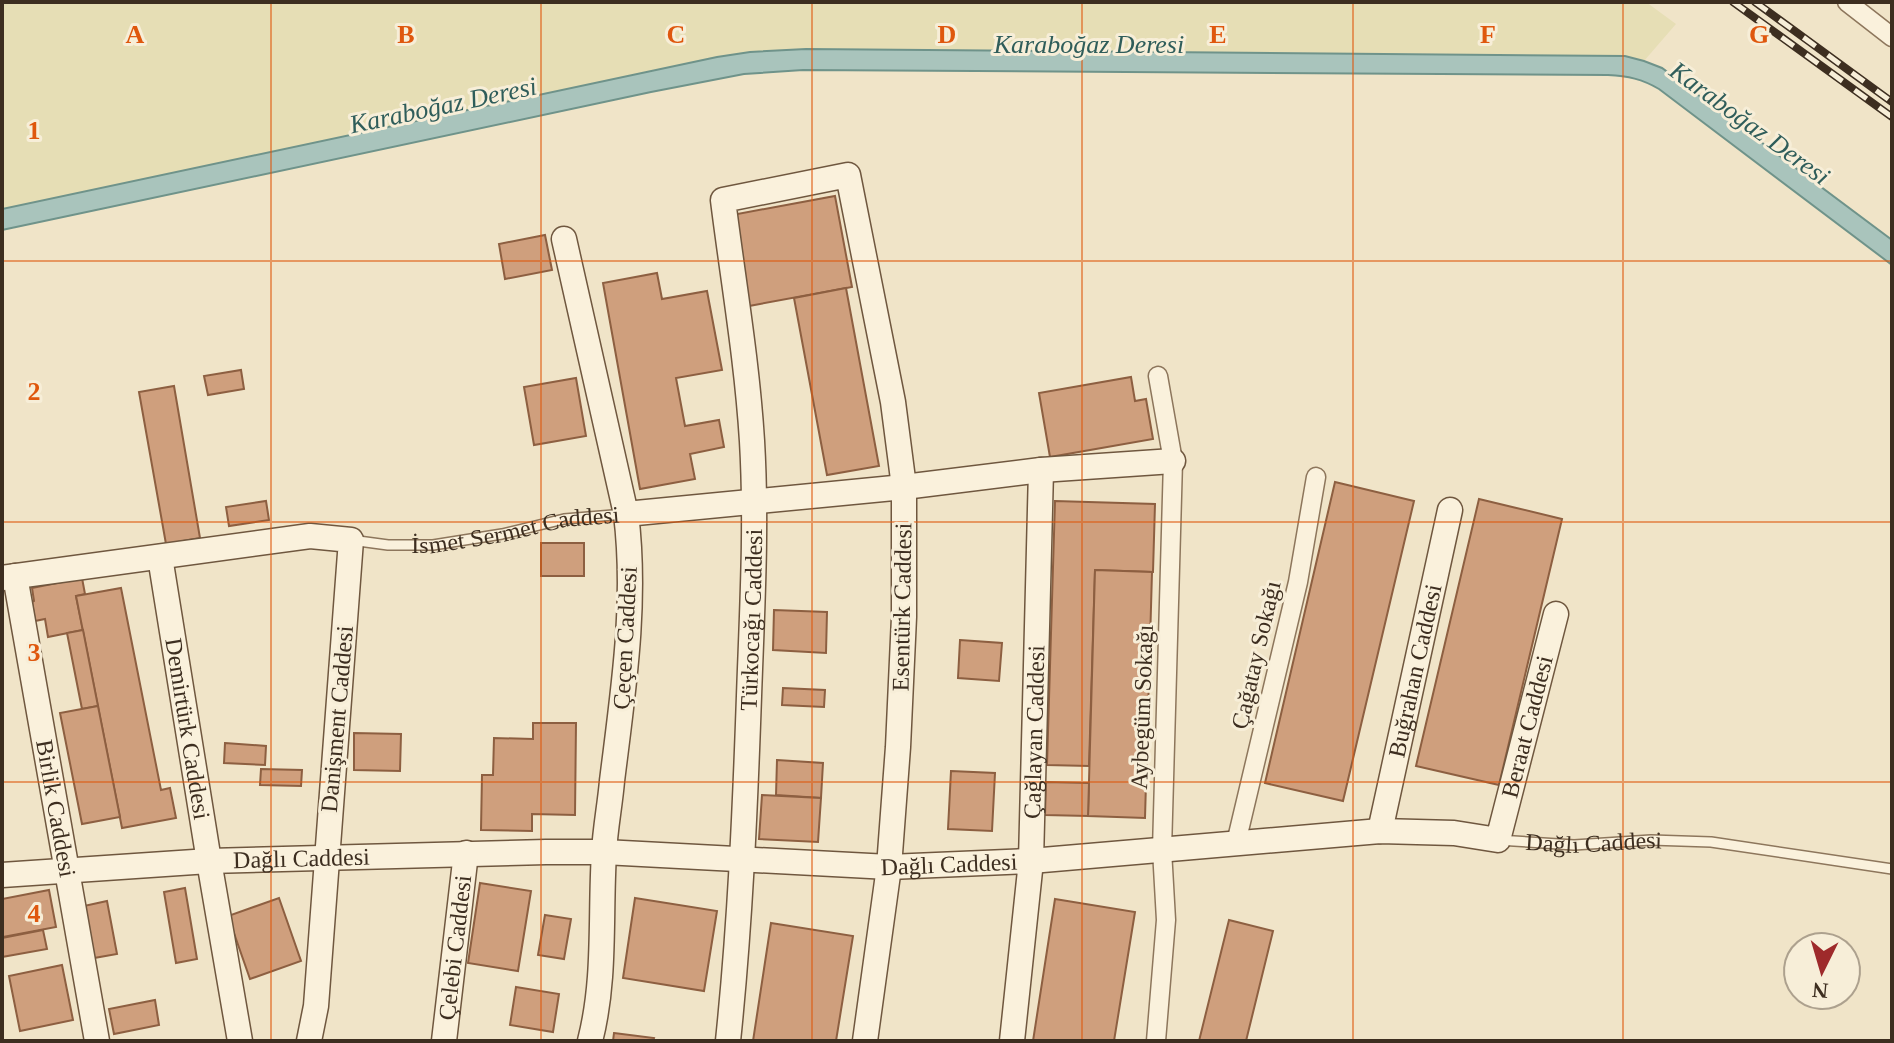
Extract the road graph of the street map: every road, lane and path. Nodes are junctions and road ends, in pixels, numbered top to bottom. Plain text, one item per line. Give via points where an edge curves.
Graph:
1 (1847, 2) edge
2 (1892, 37) edge
3 (723, 200) joint
4 (564, 239) dead end
5 (1158, 376) dead end
6 (1173, 461) junction
7 (1041, 470) junction
8 (1316, 477) dead end
9 (904, 487) junction
10 (754, 503) junction
11 (1450, 510) dead end
12 (626, 514) junction
13 (351, 540) junction
14 (160, 557) junction
15 (8, 577) edge
16 (1556, 614) dead end
17 (1380, 831) junction
18 (1498, 840) junction
19 (1236, 843) junction
20 (1162, 850) junction
21 (604, 852) junction
22 (466, 853) junction
23 (326, 857) junction
24 (209, 861) junction
25 (743, 861) junction
26 (1031, 861) junction
27 (889, 867) junction
28 (1892, 869) edge
29 (67, 871) junction
30 (2, 875) edge
31 (97, 1041) edge
32 (240, 1041) edge
33 (309, 1041) edge
34 (444, 1041) edge
35 (590, 1041) edge
36 (728, 1041) edge
37 (865, 1041) edge
38 (1012, 1041) edge
39 (1156, 1041) edge

1 - 2 street
3 - 9 street, Esentürk Caddesi via 848,175 893,402
3 - 10 street, Türkocağı Caddesi via 746,381
4 - 12 street, Çeçen Caddesi
5 - 6 street, Aybegüm Sokağı
6 - 7 street, İsmet Sermet Caddesi
6 - 20 street, Aybegüm Sokağı
7 - 9 street, İsmet Sermet Caddesi
7 - 26 street, Çağlayan Caddesi
8 - 19 street, Çağatay Sokağı via 1298,582
9 - 10 street, İsmet Sermet Caddesi
9 - 27 street, Esentürk Caddesi via 904,617
10 - 12 street, İsmet Sermet Caddesi
10 - 25 street, Türkocağı Caddesi
11 - 17 street, Buğrahan Caddesi
12 - 13 lane, İsmet Sermet Caddesi via 564,519 433,545
12 - 21 street, Çeçen Caddesi via 627,662
13 - 14 street, İsmet Sermet Caddesi via 310,536
13 - 23 street, Danişment Caddesi
14 - 15 street, İsmet Sermet Caddesi
14 - 24 street, Demirtürk Caddesi
15 - 29 street, Birlik Caddesi
16 - 18 street, Beraat Caddesi
17 - 18 street, Dağlı Caddesi
17 - 19 street, Dağlı Caddesi
18 - 28 lane, Dağlı Caddesi via 1574,845 1711,842
19 - 20 street, Dağlı Caddesi
20 - 26 street, Dağlı Caddesi
20 - 39 street, Aybegüm Sokağı via 1166,920
21 - 22 street, Dağlı Caddesi
21 - 25 street, Dağlı Caddesi
21 - 35 street, Çeçen Caddesi via 599,991
22 - 23 street, Dağlı Caddesi
22 - 34 street, Çelebi Caddesi
23 - 24 street, Dağlı Caddesi
23 - 33 street, Danişment Caddesi
24 - 29 street, Dağlı Caddesi
24 - 32 street, Demirtürk Caddesi
25 - 27 street, Dağlı Caddesi
25 - 36 street, Türkocağı Caddesi
26 - 27 street, Dağlı Caddesi
26 - 38 street, Çağlayan Caddesi
27 - 37 street, Esentürk Caddesi
29 - 30 street, Dağlı Caddesi
29 - 31 street, Birlik Caddesi

